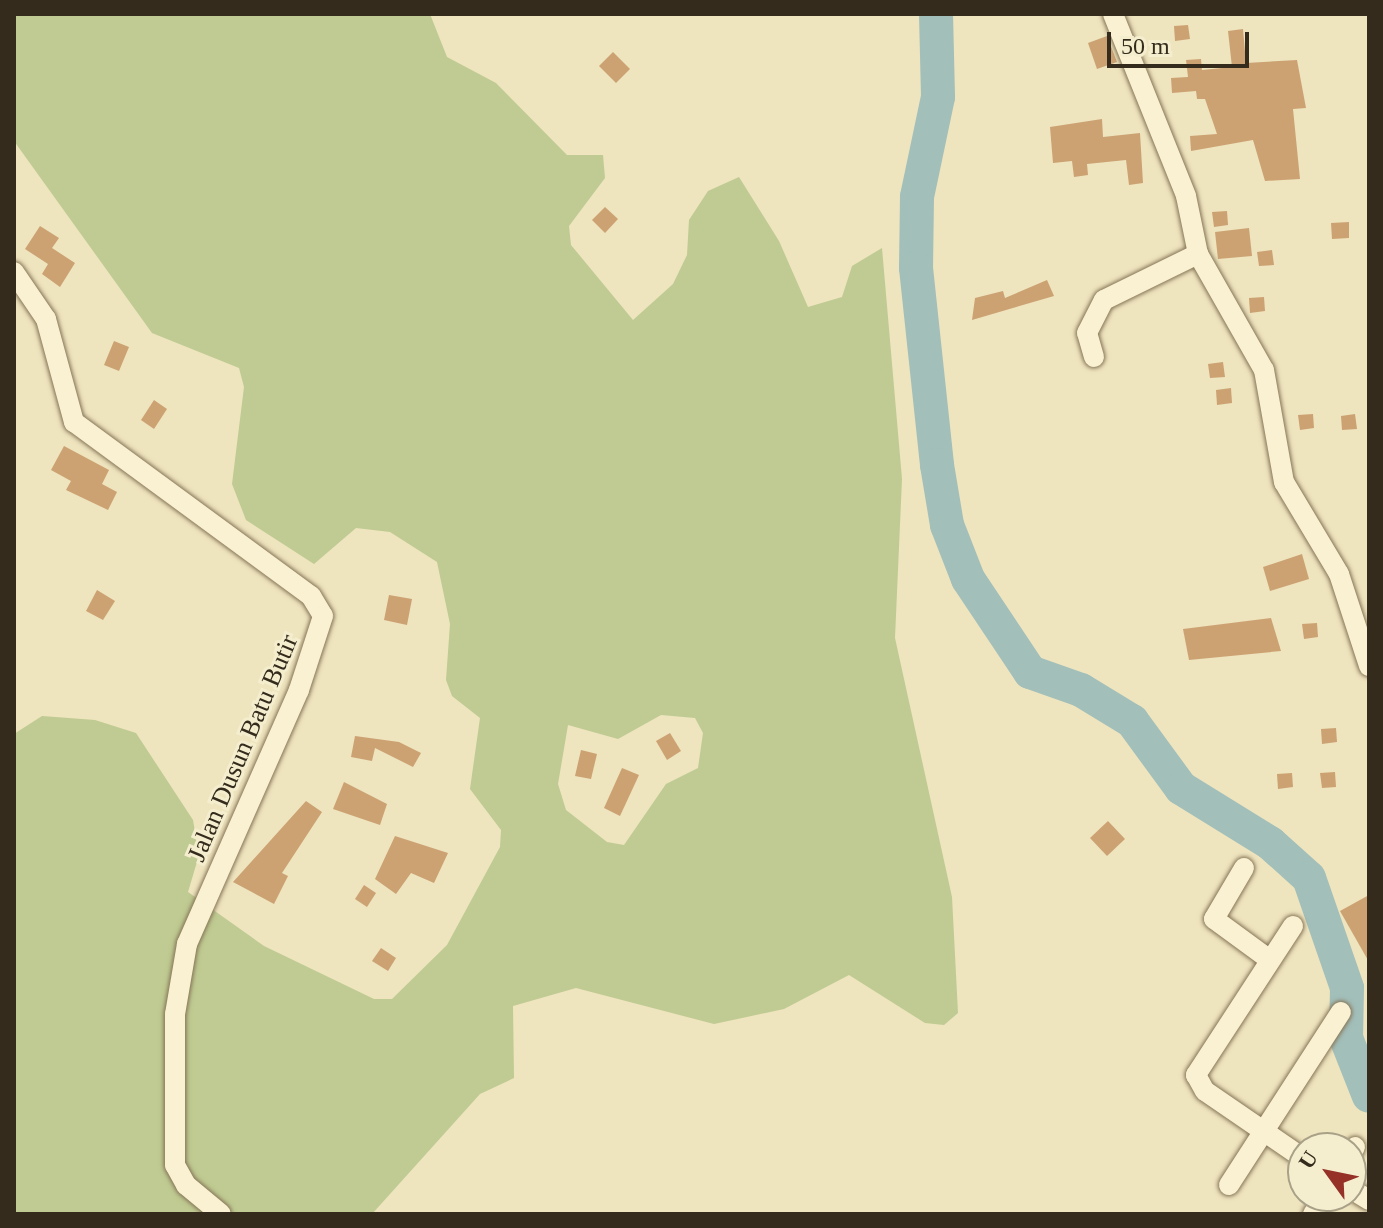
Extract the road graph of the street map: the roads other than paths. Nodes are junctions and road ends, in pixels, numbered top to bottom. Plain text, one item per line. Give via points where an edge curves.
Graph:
1 (1113, 14) edge
2 (1198, 254) junction
3 (14, 272) edge
4 (1094, 357) dead end
5 (1369, 666) edge
6 (1244, 868) dead end
7 (1293, 926) dead end
8 (1270, 960) junction
9 (1341, 1012) dead end
10 (1264, 1131) junction
11 (1287, 1147) edge
12 (1229, 1185) dead end
13 (221, 1214) edge

1 - 2 street via 1186,196
2 - 4 street via 1104,300 1087,333
2 - 5 street via 1264,370 1284,482 1339,574
3 - 13 street, Jalan Dusun Batu Butir via 46,319 74,422 311,596 323,616 287,717 187,944 175,1014 175,1165 186,1185
6 - 8 street via 1214,919
7 - 8 street
8 - 10 street via 1196,1075 1205,1091
9 - 10 street
10 - 11 street
10 - 12 street

